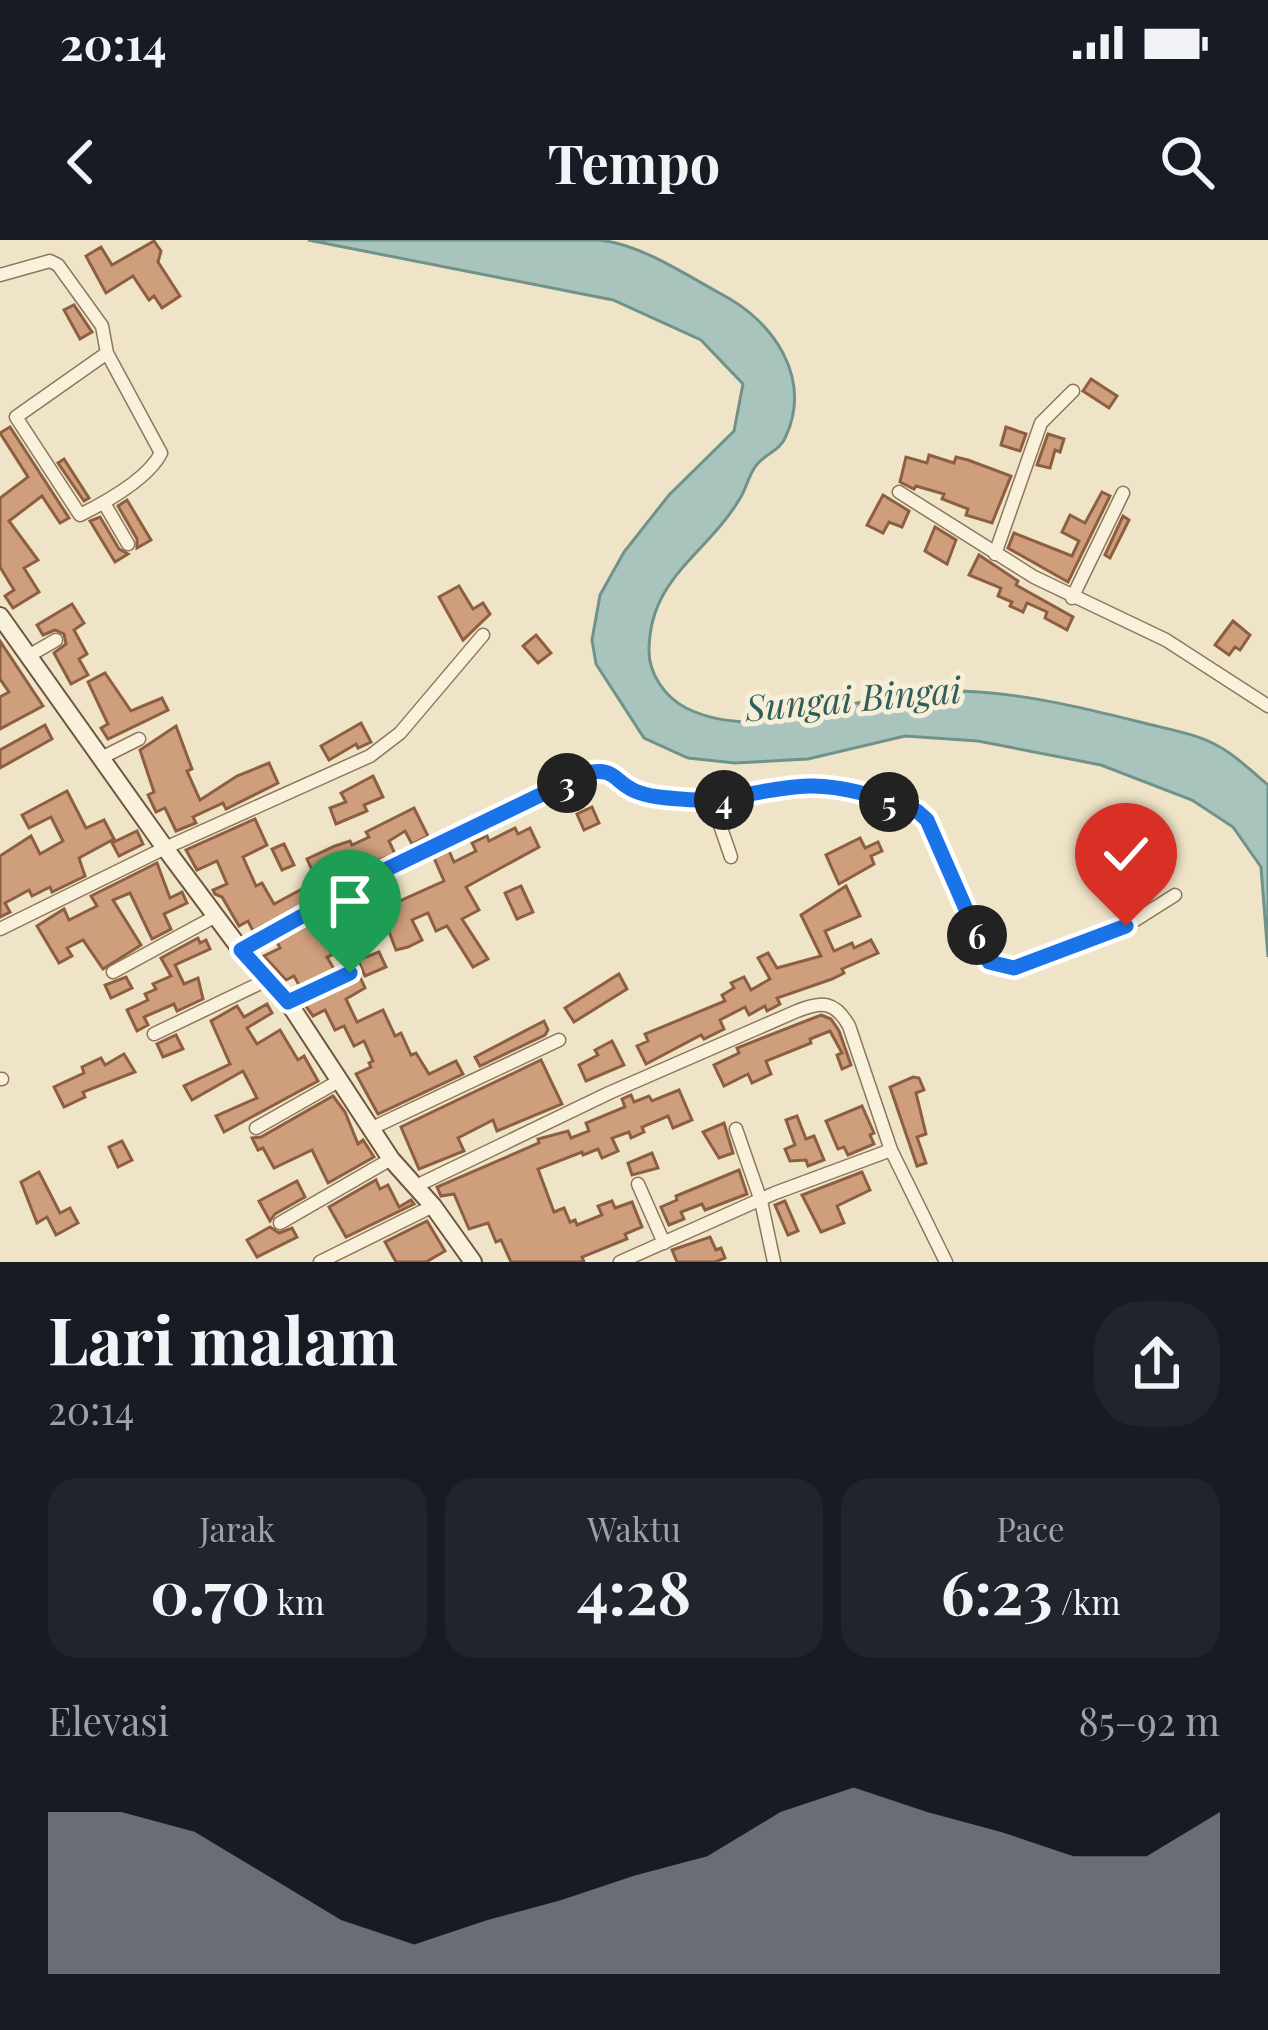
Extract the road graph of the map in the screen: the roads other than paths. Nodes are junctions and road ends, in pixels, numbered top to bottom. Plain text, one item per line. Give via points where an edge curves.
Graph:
1 (0, 275) edge
2 (107, 353) junction
3 (1073, 391) dead end
4 (899, 492) dead end
5 (1123, 493) dead end
6 (104, 503) junction
7 (128, 544) dead end
8 (995, 554) junction
9 (1072, 598) junction
10 (0, 616) edge
11 (483, 635) dead end
12 (56, 640) dead end
13 (30, 655) junction
14 (1268, 706) edge
15 (139, 740) dead end
16 (101, 758) junction
17 (712, 802) junction
18 (165, 848) junction
19 (731, 857) dead end
20 (1175, 895) dead end
21 (216, 916) junction
22 (0, 929) edge
23 (241, 950) junction
24 (112, 972) dead end
25 (350, 973) dead end
26 (269, 979) junction
27 (288, 1002) junction
28 (154, 1034) dead end
29 (559, 1040) dead end
30 (337, 1082) junction
31 (256, 1128) dead end
32 (370, 1129) junction
33 (736, 1129) dead end
34 (891, 1150) junction
35 (391, 1159) junction
36 (638, 1184) dead end
37 (414, 1187) junction
38 (761, 1201) junction
39 (433, 1206) junction
40 (280, 1223) dead end
41 (664, 1243) junction
42 (320, 1262) edge
43 (473, 1262) edge
44 (620, 1262) edge
45 (774, 1262) edge
46 (946, 1262) edge

1 - 2 street via 55,262 102,326
2 - 6 street via 161,453
2 - 6 street via 16,417 79,514
3 - 8 street via 1041,423
4 - 8 street
5 - 9 street
6 - 7 street
8 - 9 street
9 - 14 street via 1166,640
10 - 13 street
11 - 18 street via 387,746
12 - 13 street
13 - 16 street
15 - 16 street
16 - 18 street
17 - 19 street
17 - 20 street via 826,786 917,811 989,962 999,966 1014,968 1126,926
17 - 23 street via 660,797 632,790 612,773 586,773
18 - 21 street
18 - 22 street
21 - 23 street
21 - 24 street
23 - 26 street
25 - 27 street
26 - 27 street
26 - 28 street
27 - 30 street
29 - 32 street
30 - 31 street
30 - 32 street
32 - 35 street
33 - 38 street
34 - 37 street via 849,1026 827,1004 630,1084
34 - 38 street
34 - 46 street
35 - 37 street
35 - 40 street
36 - 41 street
37 - 39 street
38 - 41 street
38 - 45 street
39 - 42 street
39 - 43 street
41 - 44 street

